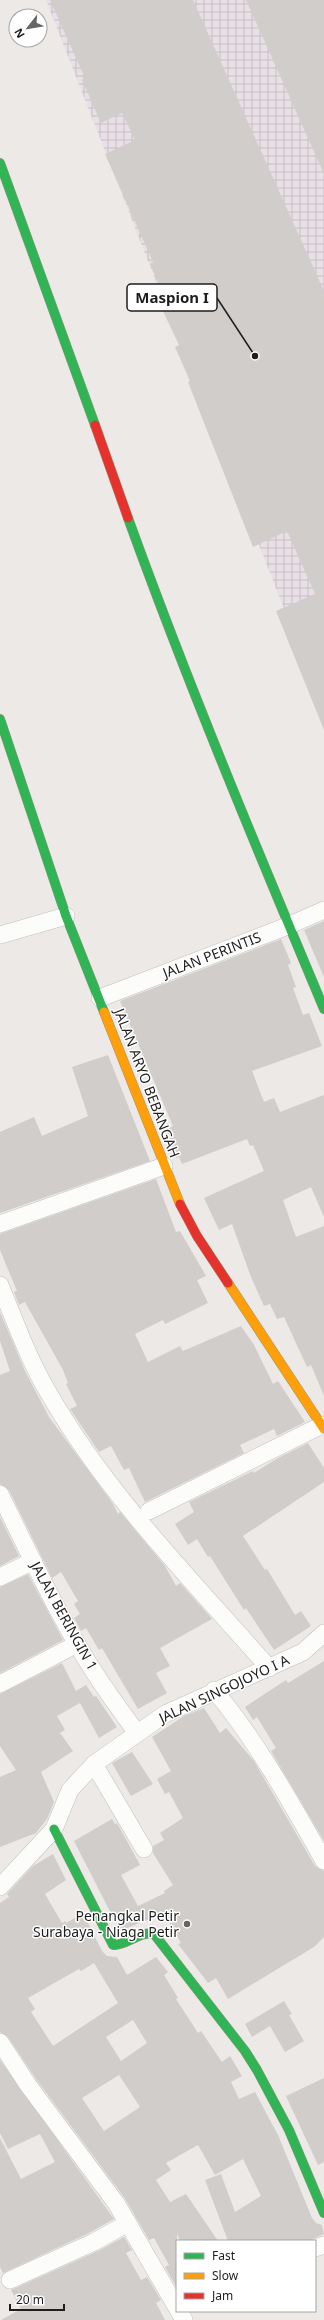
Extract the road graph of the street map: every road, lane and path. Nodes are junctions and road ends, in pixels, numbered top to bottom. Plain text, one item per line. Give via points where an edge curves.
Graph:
1 (0, 163) edge
2 (0, 719) edge
3 (324, 910) edge
4 (66, 916) junction
5 (290, 926) junction
6 (0, 935) edge
7 (100, 998) junction
8 (324, 1009) edge
9 (164, 1166) junction
10 (0, 1224) edge
11 (0, 1285) edge
12 (323, 1427) edge
13 (0, 1494) edge
14 (149, 1511) dead end
15 (33, 1561) junction
16 (0, 1577) edge
17 (324, 1633) edge
18 (77, 1644) junction
19 (269, 1668) junction
20 (0, 1684) edge
21 (214, 1690) junction
22 (137, 1733) junction
23 (94, 1764) junction
24 (54, 1829) junction
25 (144, 1849) dead end
26 (324, 1861) edge
27 (0, 1887) edge
28 (0, 2042) edge
29 (324, 2213) edge
30 (128, 2223) junction
31 (10, 2280) dead end
32 (176, 2305) edge

1 - 5 street via 150,578
2 - 4 street, JALAN ARYO BEBANGAH
3 - 5 street, JALAN PERINTIS
4 - 6 street
4 - 7 street, JALAN ARYO BEBANGAH
5 - 7 street, JALAN PERINTIS
5 - 8 street
7 - 9 street, JALAN ARYO BEBANGAH
9 - 10 street
9 - 12 street, JALAN ARYO BEBANGAH via 196,1236
11 - 19 street via 36,1370 92,1460 136,1518
12 - 14 street
13 - 15 street, JALAN BERINGIN 1
15 - 16 street
15 - 18 street, JALAN BERINGIN 1
17 - 19 street, JALAN SINGOJOYO I A via 303,1652
18 - 20 street
18 - 22 street, JALAN BERINGIN 1 via 96,1676
19 - 21 street, JALAN SINGOJOYO I A
21 - 22 street, JALAN SINGOJOYO I A via 165,1714
21 - 26 street via 237,1719
22 - 23 street, JALAN SINGOJOYO I A
23 - 24 street, JALAN SINGOJOYO I A via 70,1790
23 - 25 street
24 - 27 street, JALAN SINGOJOYO I A
24 - 29 street via 113,1945 147,1933 154,1934 245,2051 285,2123
28 - 30 street
30 - 31 street via 94,2242
30 - 32 street

